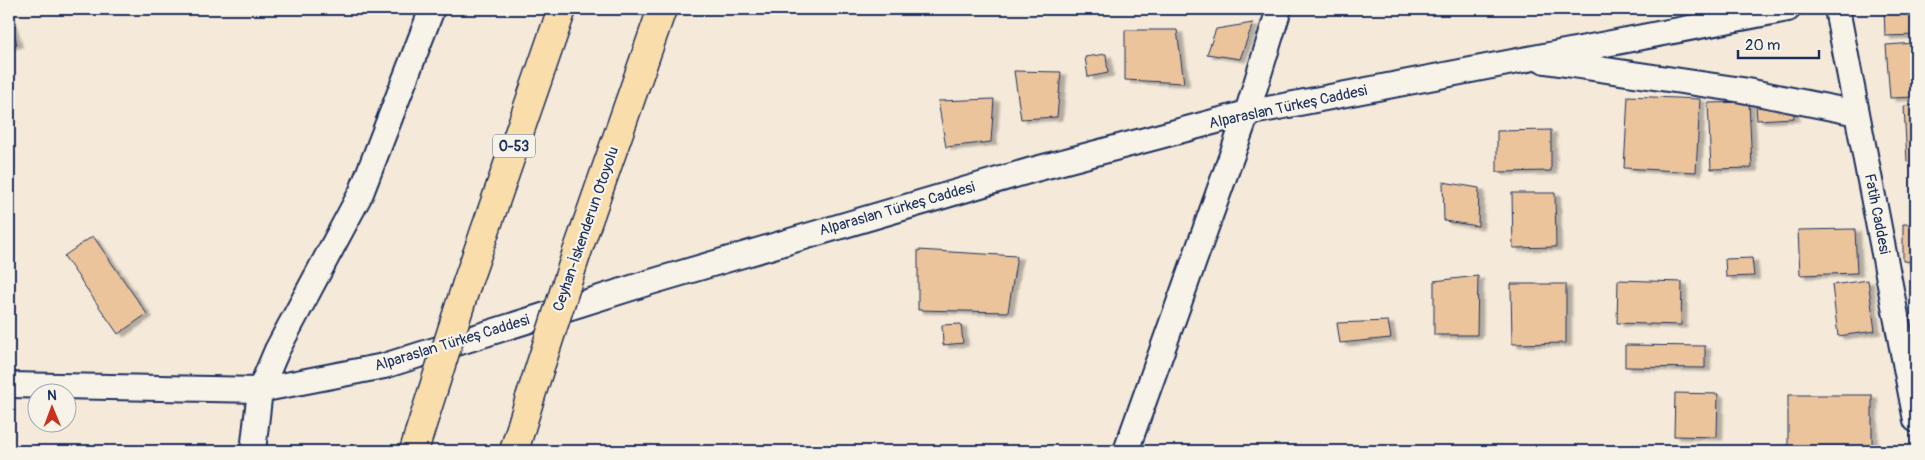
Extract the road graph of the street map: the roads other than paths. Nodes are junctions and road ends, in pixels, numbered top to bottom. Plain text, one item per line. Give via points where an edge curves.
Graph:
1 (432, 9) edge
2 (562, 9) edge
3 (662, 9) edge
4 (1278, 9) edge
5 (1788, 9) edge
6 (1837, 9) edge
7 (1528, 59) junction
8 (1247, 113) junction
9 (1857, 113) junction
10 (9, 385) edge
11 (260, 390) junction
12 (1916, 420) edge
13 (416, 443) edge
14 (253, 450) edge
15 (514, 451) edge
16 (1126, 451) edge

1 - 11 street via 361,193 276,350
2 - 13 highway, O-53, bridge via 467,283
3 - 15 highway, Ceyhan-İskenderun Otoyolu, bridge via 576,255
4 - 8 street
5 - 7 street, Alparaslan Türkeş Caddesi
6 - 9 street, Fatih Caddesi
7 - 8 street, Alparaslan Türkeş Caddesi
7 - 9 street via 1742,90
8 - 11 street, Alparaslan Türkeş Caddesi via 1032,170 644,284 384,366
8 - 16 street
9 - 12 street, Fatih Caddesi
10 - 11 street, Alparaslan Türkeş Caddesi
11 - 14 street

